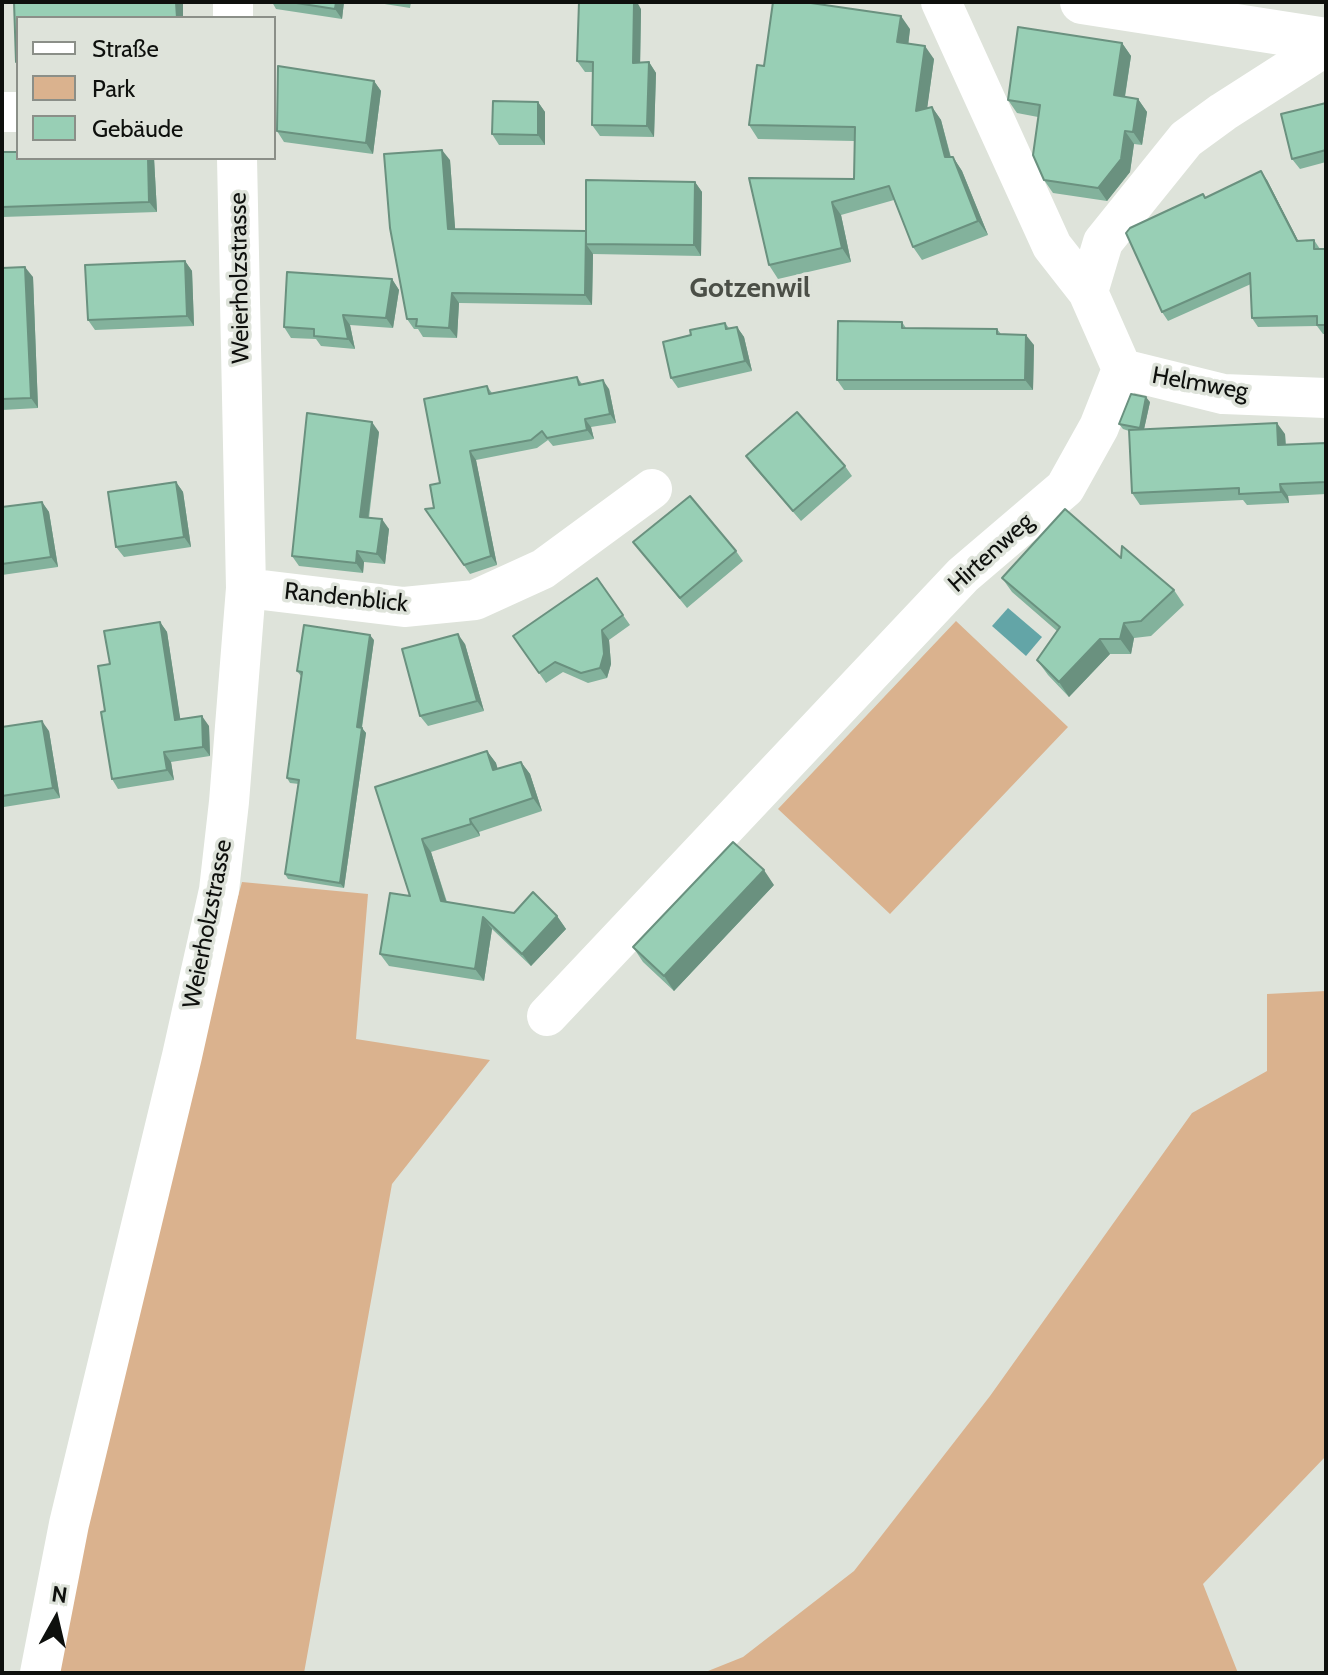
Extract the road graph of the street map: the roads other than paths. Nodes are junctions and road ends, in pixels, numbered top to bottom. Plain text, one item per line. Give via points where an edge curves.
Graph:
1 (941, 2) edge
2 (1082, 2) edge
3 (1326, 40) edge
4 (1326, 46) edge
5 (237, 160) edge
6 (1088, 292) junction
7 (1122, 369) junction
8 (1326, 398) edge
9 (652, 489) dead end
10 (246, 588) junction
11 (547, 1016) dead end
12 (40, 1673) edge

1 - 6 street via 1052,246
2 - 3 street
4 - 6 street via 1186,139 1103,242
5 - 10 street, Weierholzstrasse
6 - 7 street
7 - 8 street, Helmweg via 1223,394
7 - 11 street, Hirtenweg via 1099,427 1065,488 963,575
9 - 10 street, Randenblick via 543,569 475,600 404,607
10 - 12 street, Weierholzstrasse via 219,890 69,1524

